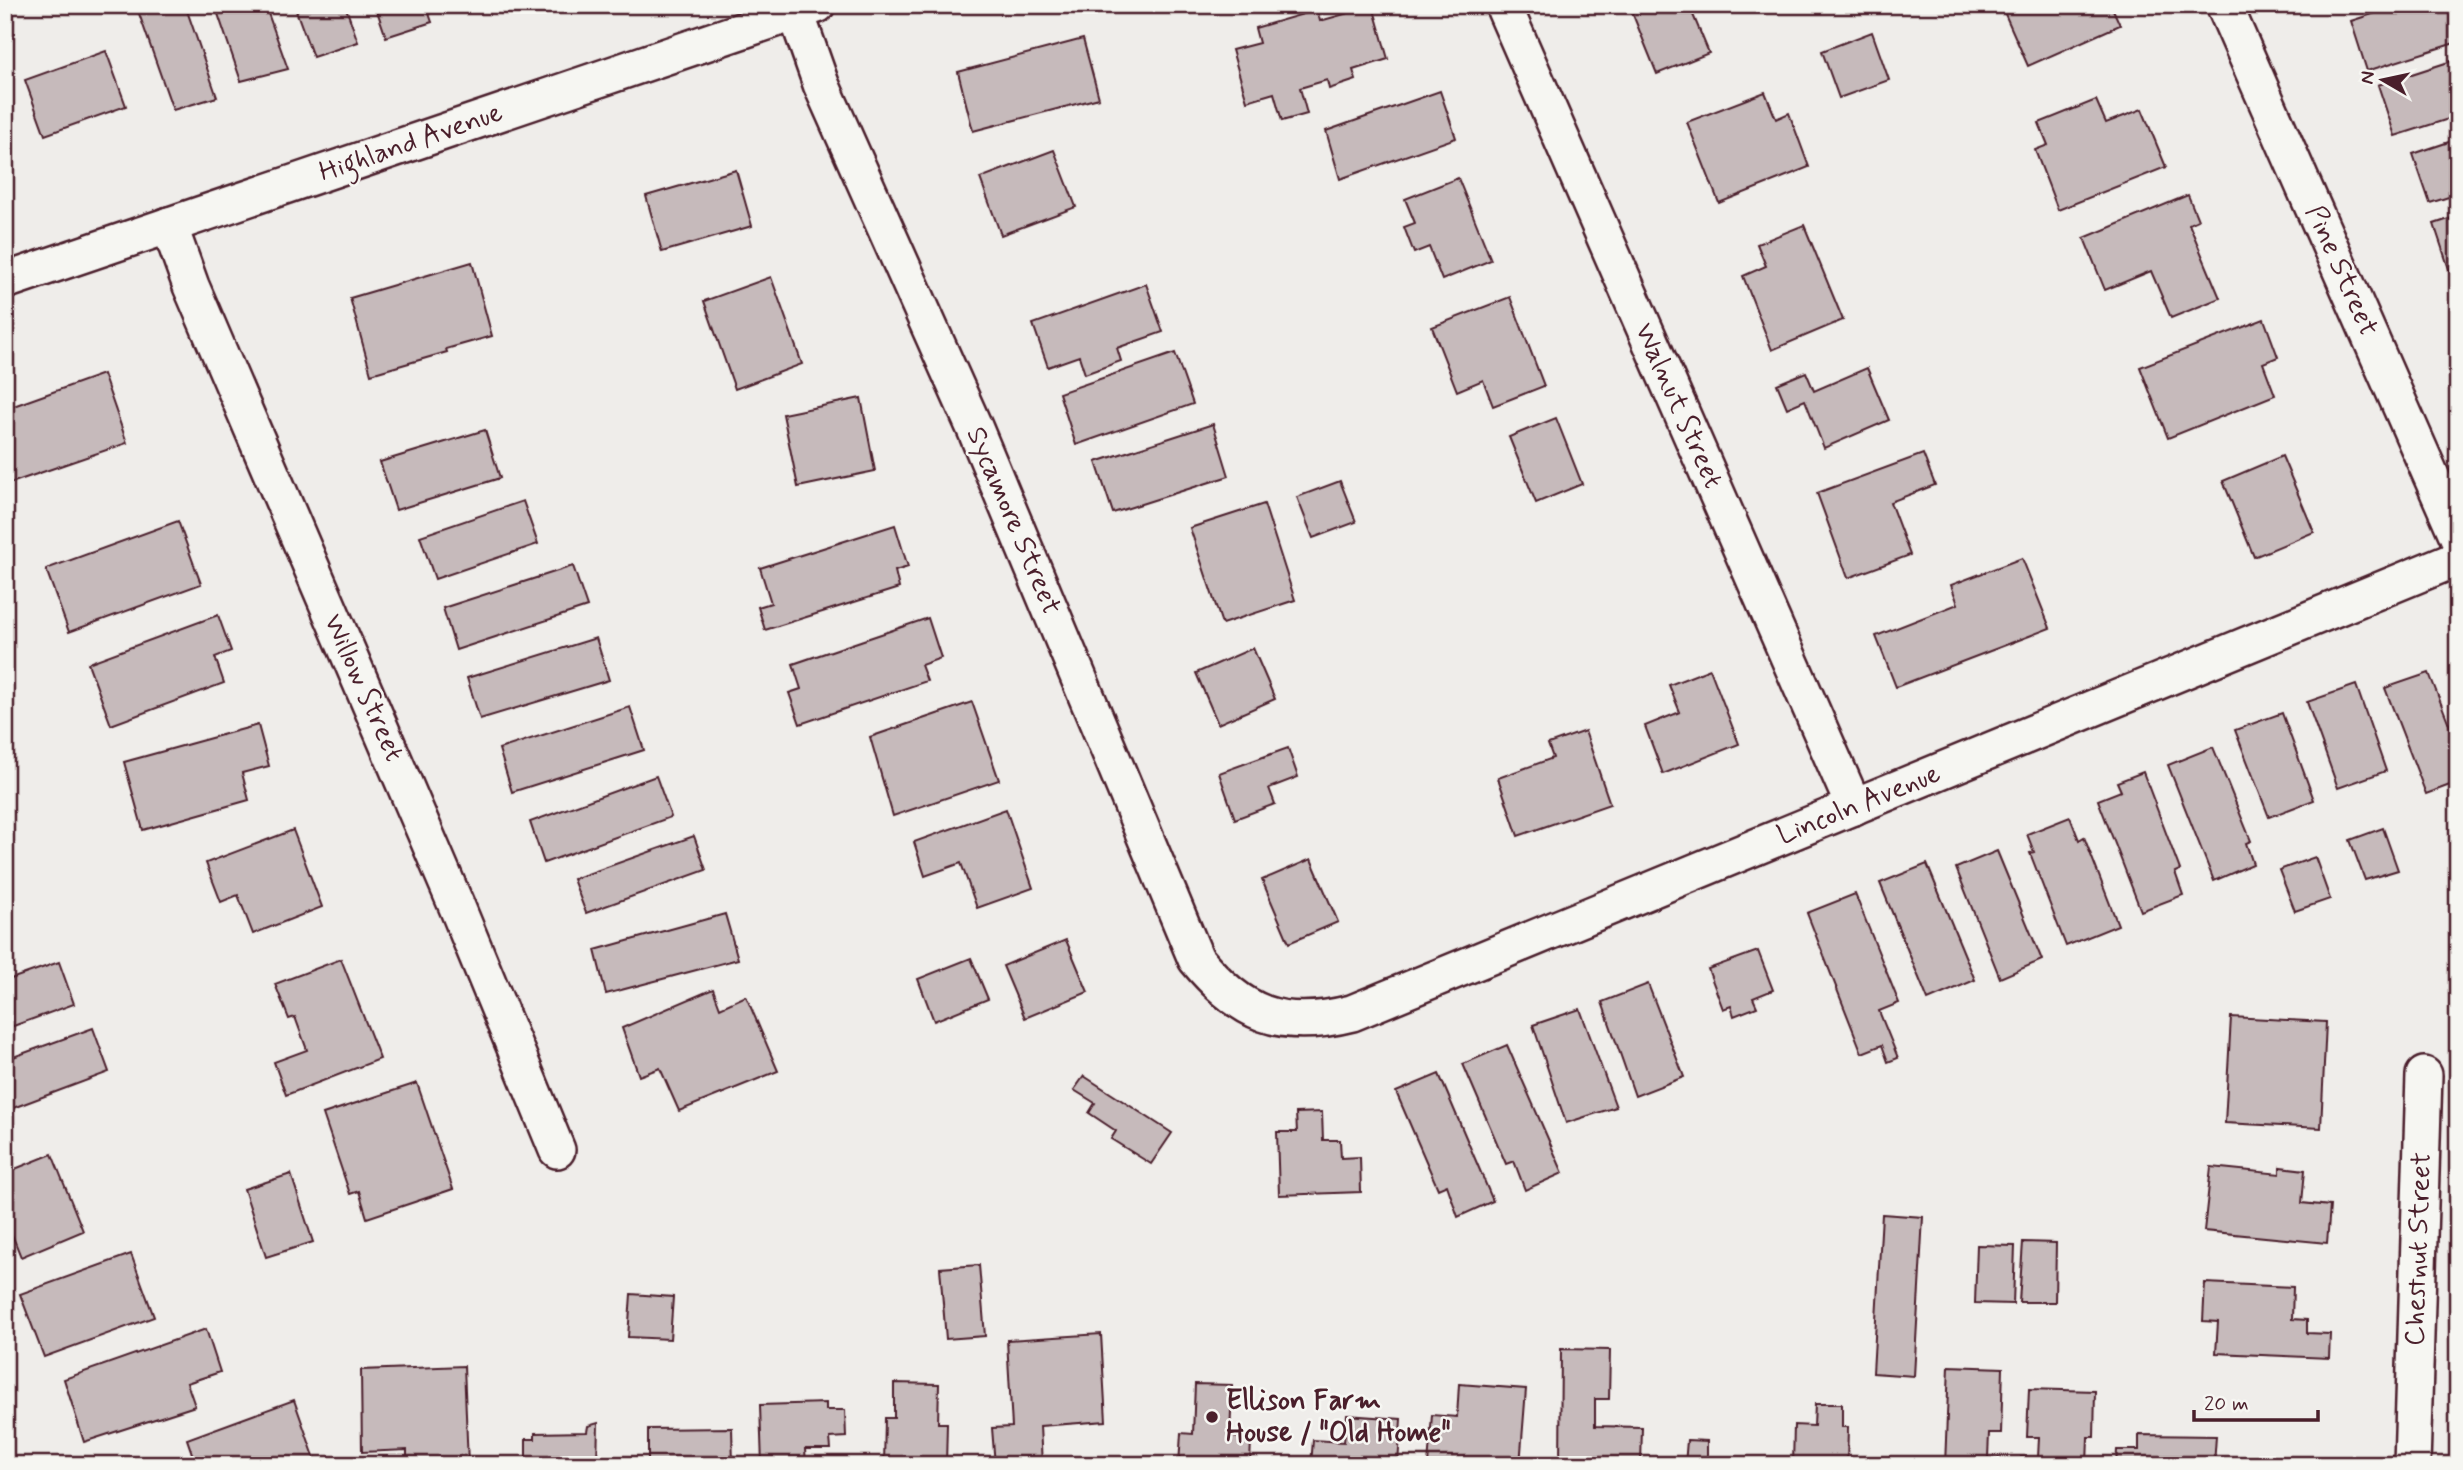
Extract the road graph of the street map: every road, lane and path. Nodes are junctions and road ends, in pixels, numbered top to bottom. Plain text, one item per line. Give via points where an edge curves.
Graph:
1 (1503, 5) edge
2 (2224, 5) edge
3 (807, 9) edge
4 (169, 225) junction
5 (5, 281) edge
6 (2458, 537) edge
7 (2458, 558) edge
8 (1854, 807) junction
9 (1255, 1010) joint
10 (2424, 1075) dead end
11 (557, 1150) dead end
12 (2412, 1465) edge

1 - 8 street, Walnut Street
2 - 6 street, Pine Street
3 - 4 street, Highland Avenue
3 - 9 street, Sycamore Street via 821,84 980,442 1196,959 1219,987
4 - 5 street, Highland Avenue
4 - 11 street, Willow Street
7 - 8 street, Lincoln Avenue
8 - 9 street, Lincoln Avenue via 1352,1013 1324,1020 1289,1020
10 - 12 street, Chestnut Street

